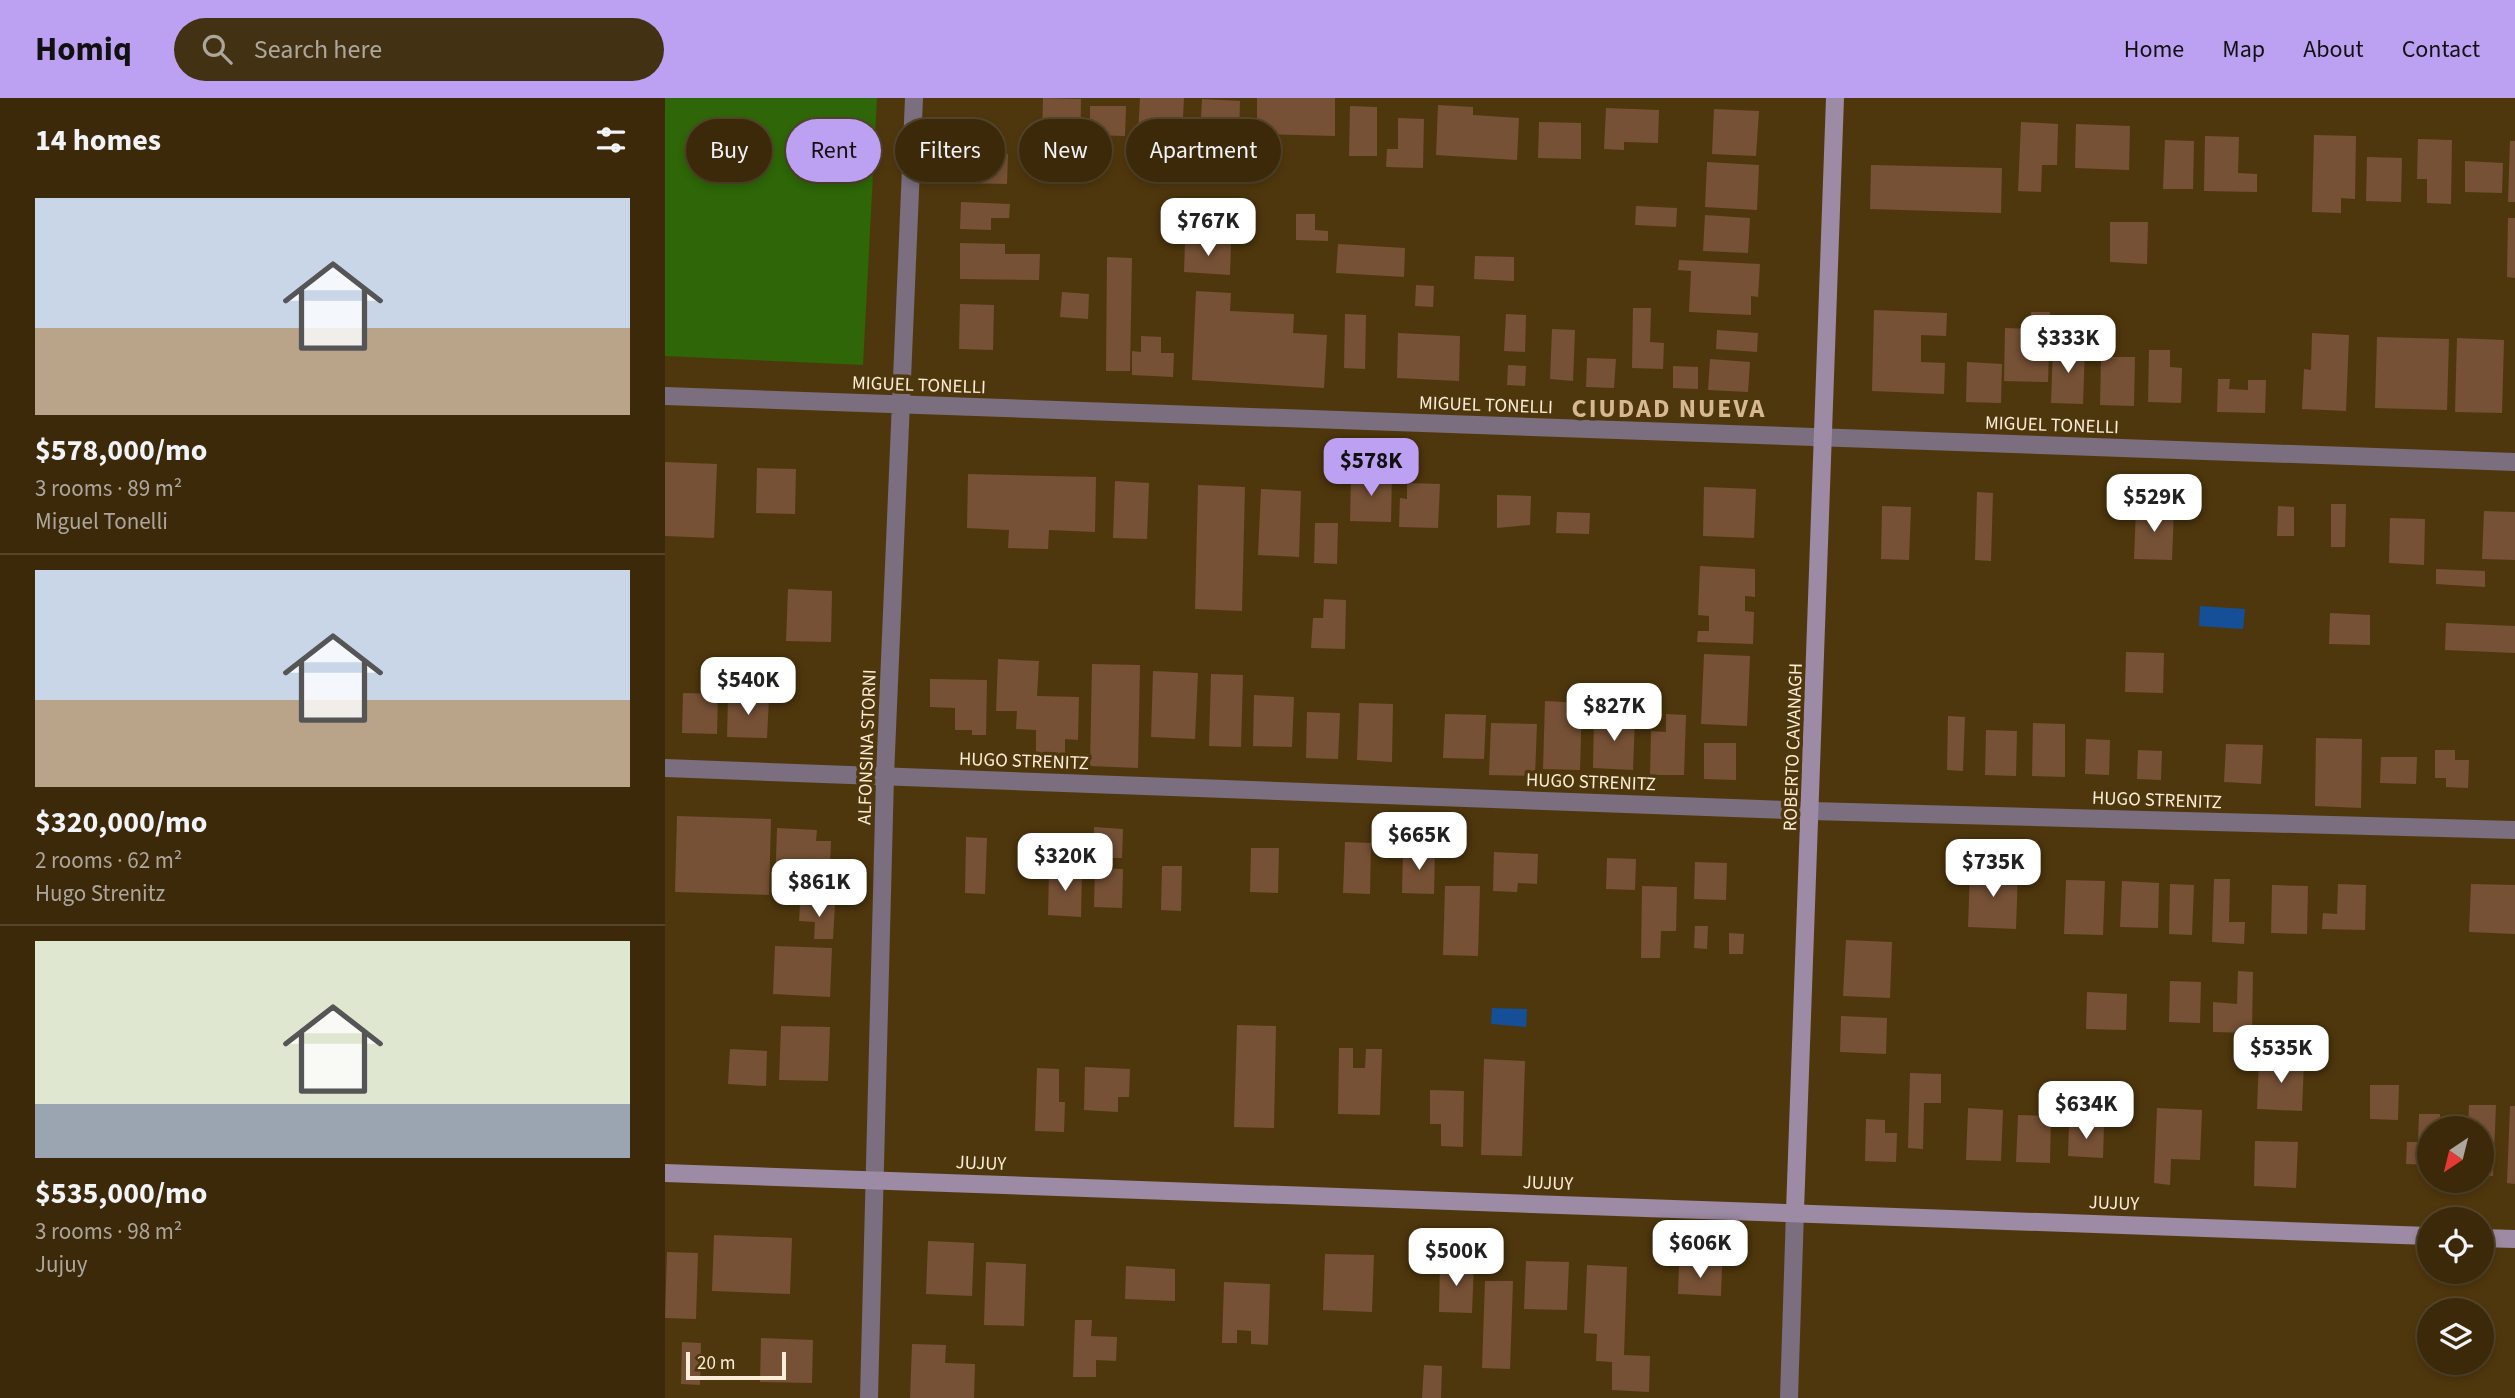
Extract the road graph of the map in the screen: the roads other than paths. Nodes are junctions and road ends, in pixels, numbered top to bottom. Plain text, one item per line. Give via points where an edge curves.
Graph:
1 (914, 98) edge
2 (1835, 98) edge
3 (665, 397) edge
4 (899, 404) junction
5 (1822, 437) junction
6 (2515, 462) edge
7 (665, 768) edge
8 (885, 776) junction
9 (1811, 811) junction
10 (2515, 830) edge
11 (665, 1173) edge
12 (874, 1180) junction
13 (1795, 1211) junction
14 (2417, 1236) edge
15 (2494, 1238) edge
16 (2515, 1239) edge
17 (869, 1398) edge
18 (1789, 1398) edge

1 - 4 street, ALFONSINA STORNI
2 - 5 main road, ROBERTO CAVANAGH
3 - 4 street, MIGUEL TONELLI
4 - 5 street, MIGUEL TONELLI
4 - 8 street, ALFONSINA STORNI
5 - 6 street, MIGUEL TONELLI
5 - 9 main road, ROBERTO CAVANAGH
7 - 8 street, HUGO STRENITZ
8 - 9 street, HUGO STRENITZ
8 - 12 street, ALFONSINA STORNI
9 - 10 street, HUGO STRENITZ
9 - 13 main road, ROBERTO CAVANAGH
11 - 12 main road, JUJUY
12 - 13 main road, JUJUY
12 - 17 street, ALFONSINA STORNI
13 - 14 main road, JUJUY
13 - 18 street, ROBERTO CAVANAGH
15 - 16 main road

